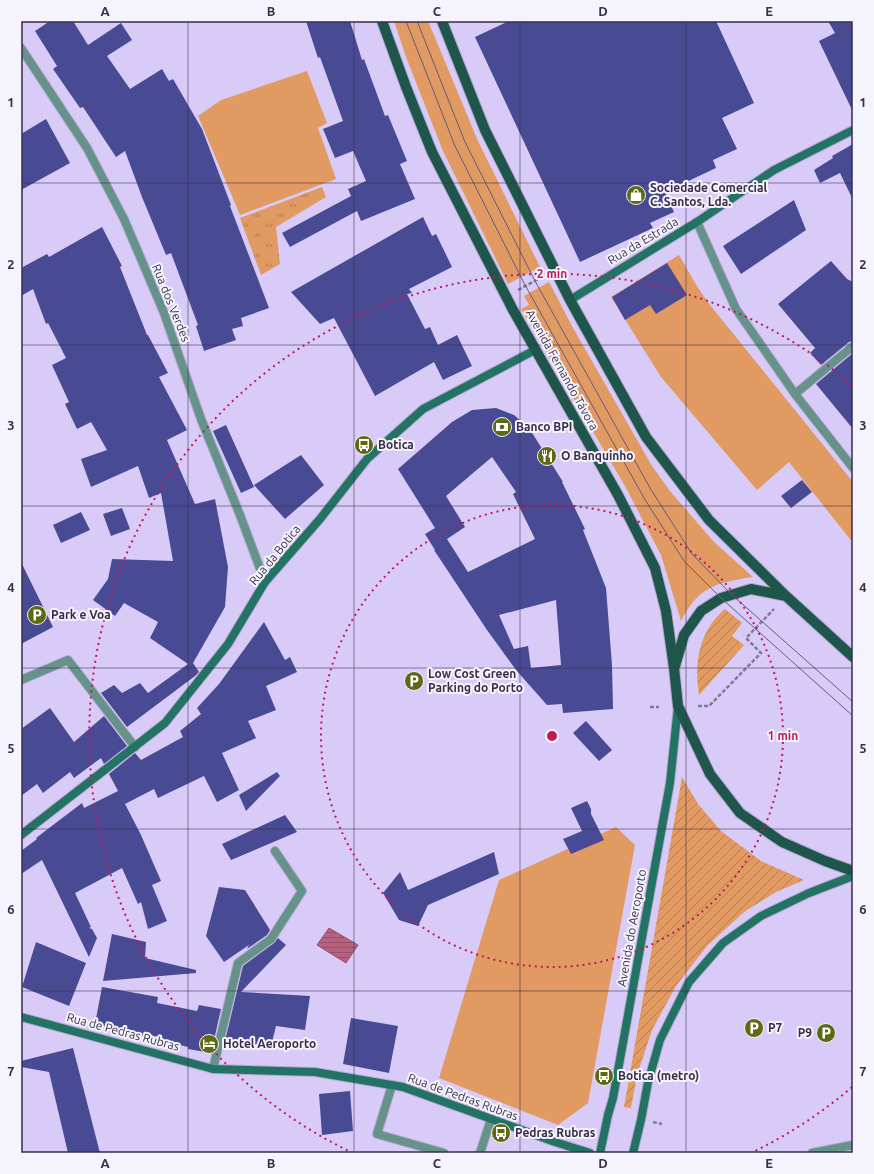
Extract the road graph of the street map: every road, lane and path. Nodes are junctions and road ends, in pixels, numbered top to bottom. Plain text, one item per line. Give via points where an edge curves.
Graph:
1 (382, 21) edge
2 (442, 21) edge
3 (21, 48) edge
4 (853, 130) edge
5 (697, 222) junction
6 (549, 257) junction
7 (570, 300) junction
8 (513, 310) junction
9 (853, 346) edge
10 (535, 350) junction
11 (795, 394) junction
12 (853, 468) edge
13 (265, 582) junction
14 (786, 596) junction
15 (774, 609) dead end
16 (853, 657) edge
17 (674, 668) junction
18 (21, 680) edge
19 (678, 706) junction
20 (698, 706) dead end
21 (650, 707) dead end
22 (659, 707) dead end
23 (135, 747) junction
24 (21, 835) edge
25 (275, 850) dead end
26 (853, 871) edge
27 (853, 876) edge
28 (21, 1017) edge
29 (213, 1068) junction
30 (392, 1085) junction
31 (491, 1119) junction
32 (653, 1122) dead end
33 (662, 1124) dead end
34 (853, 1145) edge
35 (444, 1153) edge
36 (480, 1153) edge
37 (590, 1153) edge
38 (600, 1153) edge
39 (633, 1153) edge
40 (812, 1153) edge

1 - 8 main road, Avenida Fernando Távora via 432,152
2 - 6 main road via 485,130
3 - 13 street, Rua dos Verdes via 87,148 124,219 164,313 200,419
4 - 5 street, Rua da Estrada via 774,170
5 - 7 street, Rua da Estrada
5 - 11 street via 736,309
6 - 7 main road
6 - 8 path via 536,264 543,277 518,290 525,304
7 - 14 main road via 646,437 708,520
8 - 10 main road, Avenida Fernando Távora
9 - 11 street
10 - 13 street, Rua da Botica via 423,409 367,459 320,519
10 - 17 main road, Avenida Fernando Távora via 618,495 655,568 666,611
11 - 12 street
13 - 23 street, Rua da Botica via 228,644 165,723
14 - 16 main road
14 - 17 main road via 751,589 721,598 701,611 684,635
15 - 20 path via 746,638 761,653 709,706
17 - 19 main road, Avenida Fernando Távora
18 - 23 street via 68,660
19 - 26 main road, Avenida Fernando Távora via 710,774 740,813 782,842
19 - 38 street, Avenida do Aeroporto via 670,783 660,841 613,1098
21 - 22 path
23 - 24 street, Rua da Botica
25 - 29 street via 302,891 271,939 238,963
27 - 39 street via 761,916 723,943 689,982 660,1040
28 - 29 street, Rua de Pedras Rubras
29 - 30 street, Rua de Pedras Rubras via 315,1072
30 - 31 street, Rua de Pedras Rubras
30 - 35 street via 377,1134
31 - 36 street
31 - 37 street, Rua de Pedras Rubras
32 - 33 path
34 - 40 street

